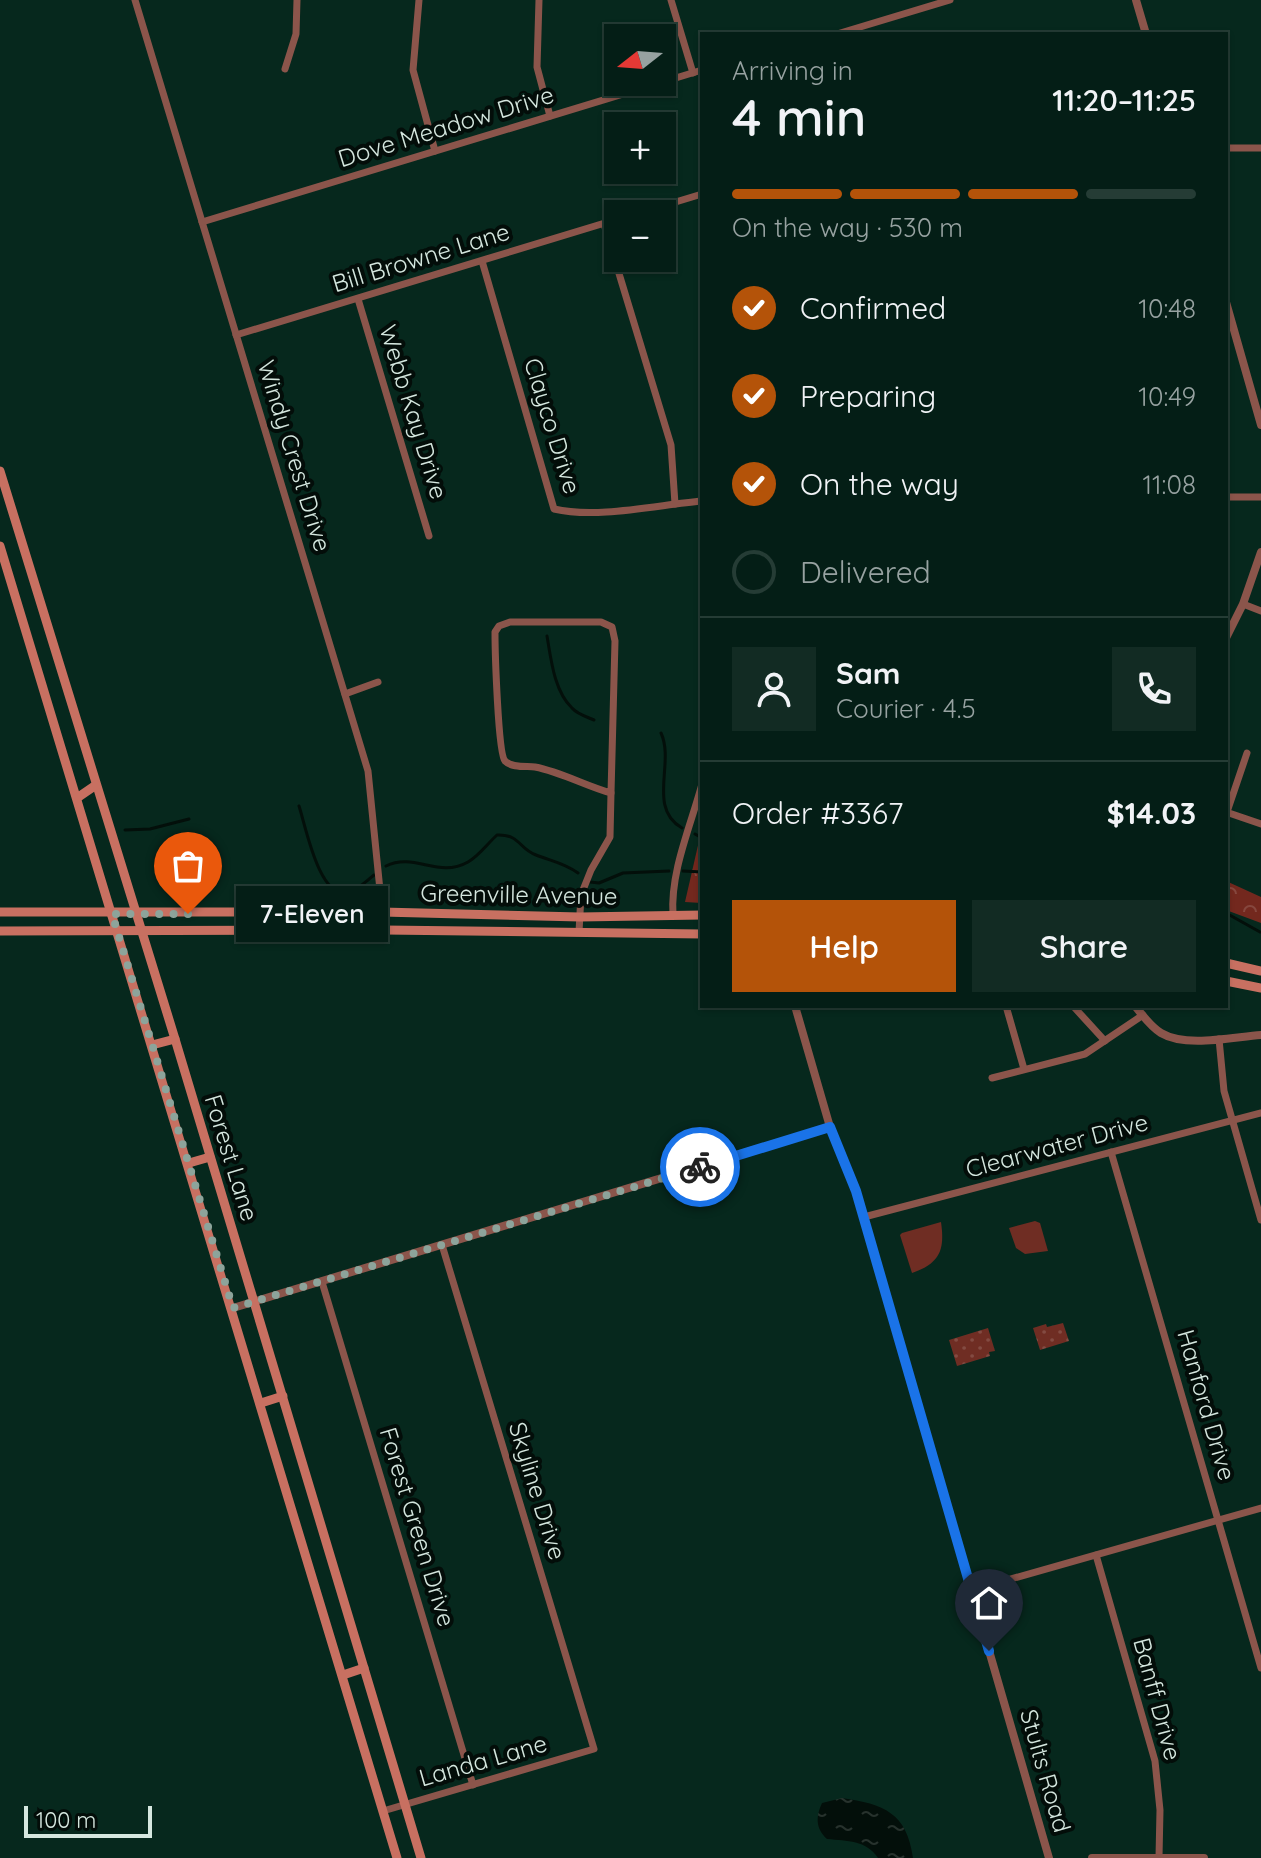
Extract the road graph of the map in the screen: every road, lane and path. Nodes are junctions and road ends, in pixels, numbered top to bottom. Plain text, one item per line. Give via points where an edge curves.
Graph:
1 (135, 0) edge
2 (297, 0) edge
3 (419, 0) edge
4 (539, 0) edge
5 (671, 0) edge
6 (950, 0) edge
7 (1136, 0) edge
8 (844, 32) edge
9 (1145, 32) edge
10 (285, 69) dead end
11 (700, 71) edge
12 (693, 73) junction
13 (550, 116) junction
14 (1228, 148) edge
15 (1261, 148) edge
16 (435, 151) junction
17 (700, 195) edge
18 (676, 202) edge
19 (202, 222) junction
20 (604, 224) edge
21 (482, 261) junction
22 (619, 272) edge
23 (358, 299) junction
24 (1228, 309) edge
25 (236, 335) junction
26 (1261, 425) edge
27 (1, 477) edge
28 (1228, 497) edge
29 (1261, 497) edge
30 (700, 501) edge
31 (675, 504) junction
32 (429, 536) dead end
33 (0, 546) edge
34 (1261, 552) edge
35 (36, 591) junction
36 (15, 597) junction
37 (1243, 604) junction
38 (1261, 611) edge
39 (1228, 634) edge
40 (378, 682) dead end
41 (65, 684) junction
42 (44, 691) junction
43 (345, 694) junction
44 (1247, 753) dead end
45 (96, 785) junction
46 (700, 791) edge
47 (611, 793) junction
48 (77, 798) junction
49 (1228, 809) edge
50 (1228, 812) edge
51 (1261, 824) edge
52 (0, 912) edge
53 (307, 912) junction
54 (382, 912) junction
55 (136, 913) junction
56 (112, 914) junction
57 (673, 915) junction
58 (700, 915) edge
59 (580, 917) junction
60 (384, 930) junction
61 (0, 931) edge
62 (249, 931) junction
63 (118, 932) junction
64 (142, 932) junction
65 (579, 932) junction
66 (700, 934) edge
67 (1228, 963) edge
68 (1261, 971) edge
69 (1228, 981) edge
70 (1261, 988) edge
71 (796, 1008) edge
72 (1007, 1008) edge
73 (1075, 1008) edge
74 (1137, 1008) edge
75 (1143, 1015) junction
76 (1261, 1035) edge
77 (175, 1039) junction
78 (1219, 1039) junction
79 (1105, 1041) junction
80 (152, 1045) junction
81 (1024, 1069) junction
82 (992, 1078) dead end
83 (1261, 1113) edge
84 (1231, 1119) junction
85 (830, 1127) junction
86 (1111, 1152) junction
87 (210, 1157) junction
88 (189, 1163) junction
89 (864, 1217) junction
90 (1261, 1220) edge
91 (442, 1245) junction
92 (322, 1282) junction
93 (254, 1302) junction
94 (233, 1308) junction
95 (283, 1396) junction
96 (261, 1403) junction
97 (1261, 1508) edge
98 (1218, 1520) junction
99 (1096, 1555) junction
100 (972, 1590) junction
101 (364, 1668) junction
102 (1261, 1668) edge
103 (343, 1675) junction
104 (594, 1749) joint
105 (473, 1785) junction
106 (405, 1804) junction
107 (383, 1811) junction
108 (1159, 1857) edge
109 (397, 1858) edge
110 (421, 1858) edge
111 (1049, 1858) edge
112 (1092, 1858) edge
113 (1204, 1858) edge

1 - 19 street, Windy Crest Drive
2 - 10 street via 296,34
3 - 16 street via 413,70
4 - 13 street via 537,67
5 - 12 street
6 - 8 street
7 - 9 street
11 - 12 street, Dove Meadow Drive
12 - 13 street, Dove Meadow Drive
13 - 16 street, Dove Meadow Drive
14 - 15 street
16 - 19 street, Dove Meadow Drive
17 - 18 street
19 - 25 street, Windy Crest Drive
20 - 21 street, Bill Browne Lane
21 - 23 street, Bill Browne Lane
21 - 31 street, Clayco Drive via 554,509
22 - 31 street via 671,445
23 - 25 street, Bill Browne Lane
23 - 32 street, Webb Kay Drive
24 - 26 street
25 - 43 street, Windy Crest Drive
27 - 35 main road, Forest Lane
28 - 29 street
30 - 31 street, Clayco Drive
33 - 36 main road, Forest Lane
34 - 37 street
35 - 36 main road
35 - 41 main road, Forest Lane
36 - 42 main road, Forest Lane
37 - 38 street
37 - 39 street
40 - 43 street
41 - 42 main road
41 - 45 main road, Forest Lane
42 - 48 main road, Forest Lane
43 - 54 street, Windy Crest Drive via 368,771
44 - 49 street
45 - 48 main road
45 - 55 main road, Forest Lane
46 - 57 street via 677,876
47 - 47 street via 612,627 601,622 499,626 495,682 505,761
47 - 59 street via 610,837 584,886
48 - 56 main road, Forest Lane
50 - 51 street
52 - 56 main road, Greenville Avenue
53 - 54 main road, Greenville Avenue
53 - 55 main road, Greenville Avenue
53 - 62 main road via 300,922 263,924
54 - 59 main road, Greenville Avenue
54 - 60 street, Windy Crest Drive
55 - 56 main road, Greenville Avenue
55 - 64 main road, Forest Lane
56 - 63 main road, Forest Lane
57 - 58 main road, Greenville Avenue
57 - 59 main road, Greenville Avenue
59 - 65 street
60 - 62 main road, Greenville Avenue
60 - 65 main road, Greenville Avenue
61 - 63 main road, Greenville Avenue
62 - 64 main road, Greenville Avenue
63 - 64 main road, Greenville Avenue
63 - 80 main road, Forest Lane
64 - 77 main road, Forest Lane
65 - 66 main road, Greenville Avenue
67 - 68 main road
69 - 70 main road
71 - 85 street, Stults Road
72 - 81 street
73 - 79 street
74 - 75 street
75 - 78 street via 1174,1038
75 - 79 street
76 - 78 street
77 - 80 main road
77 - 87 main road, Forest Lane
78 - 84 street
79 - 81 street via 1085,1054
80 - 88 main road, Forest Lane
81 - 82 street
83 - 84 street, Clearwater Drive
84 - 86 street, Clearwater Drive
84 - 90 street
85 - 89 street, Stults Road
85 - 91 street
86 - 89 street, Clearwater Drive
86 - 98 street, Hanford Drive
87 - 88 main road
87 - 93 main road, Forest Lane
88 - 94 main road, Forest Lane
89 - 100 street, Stults Road
91 - 92 street
91 - 104 street, Skyline Drive
92 - 93 street
92 - 105 street, Forest Green Drive
93 - 94 street
93 - 95 main road, Forest Lane
94 - 96 main road, Forest Lane
95 - 96 main road
95 - 101 main road, Forest Lane
96 - 103 main road, Forest Lane
97 - 98 street
98 - 99 street
98 - 102 street, Hanford Drive
99 - 100 street
99 - 108 street, Banff Drive via 1155,1761
100 - 111 street, Stults Road
101 - 103 main road
101 - 106 main road, Forest Lane
103 - 107 main road, Forest Lane
104 - 105 street, Landa Lane
105 - 106 street, Landa Lane
106 - 107 street, Landa Lane
106 - 110 main road, Forest Lane
107 - 109 main road, Forest Lane
108 - 112 street
108 - 113 street

